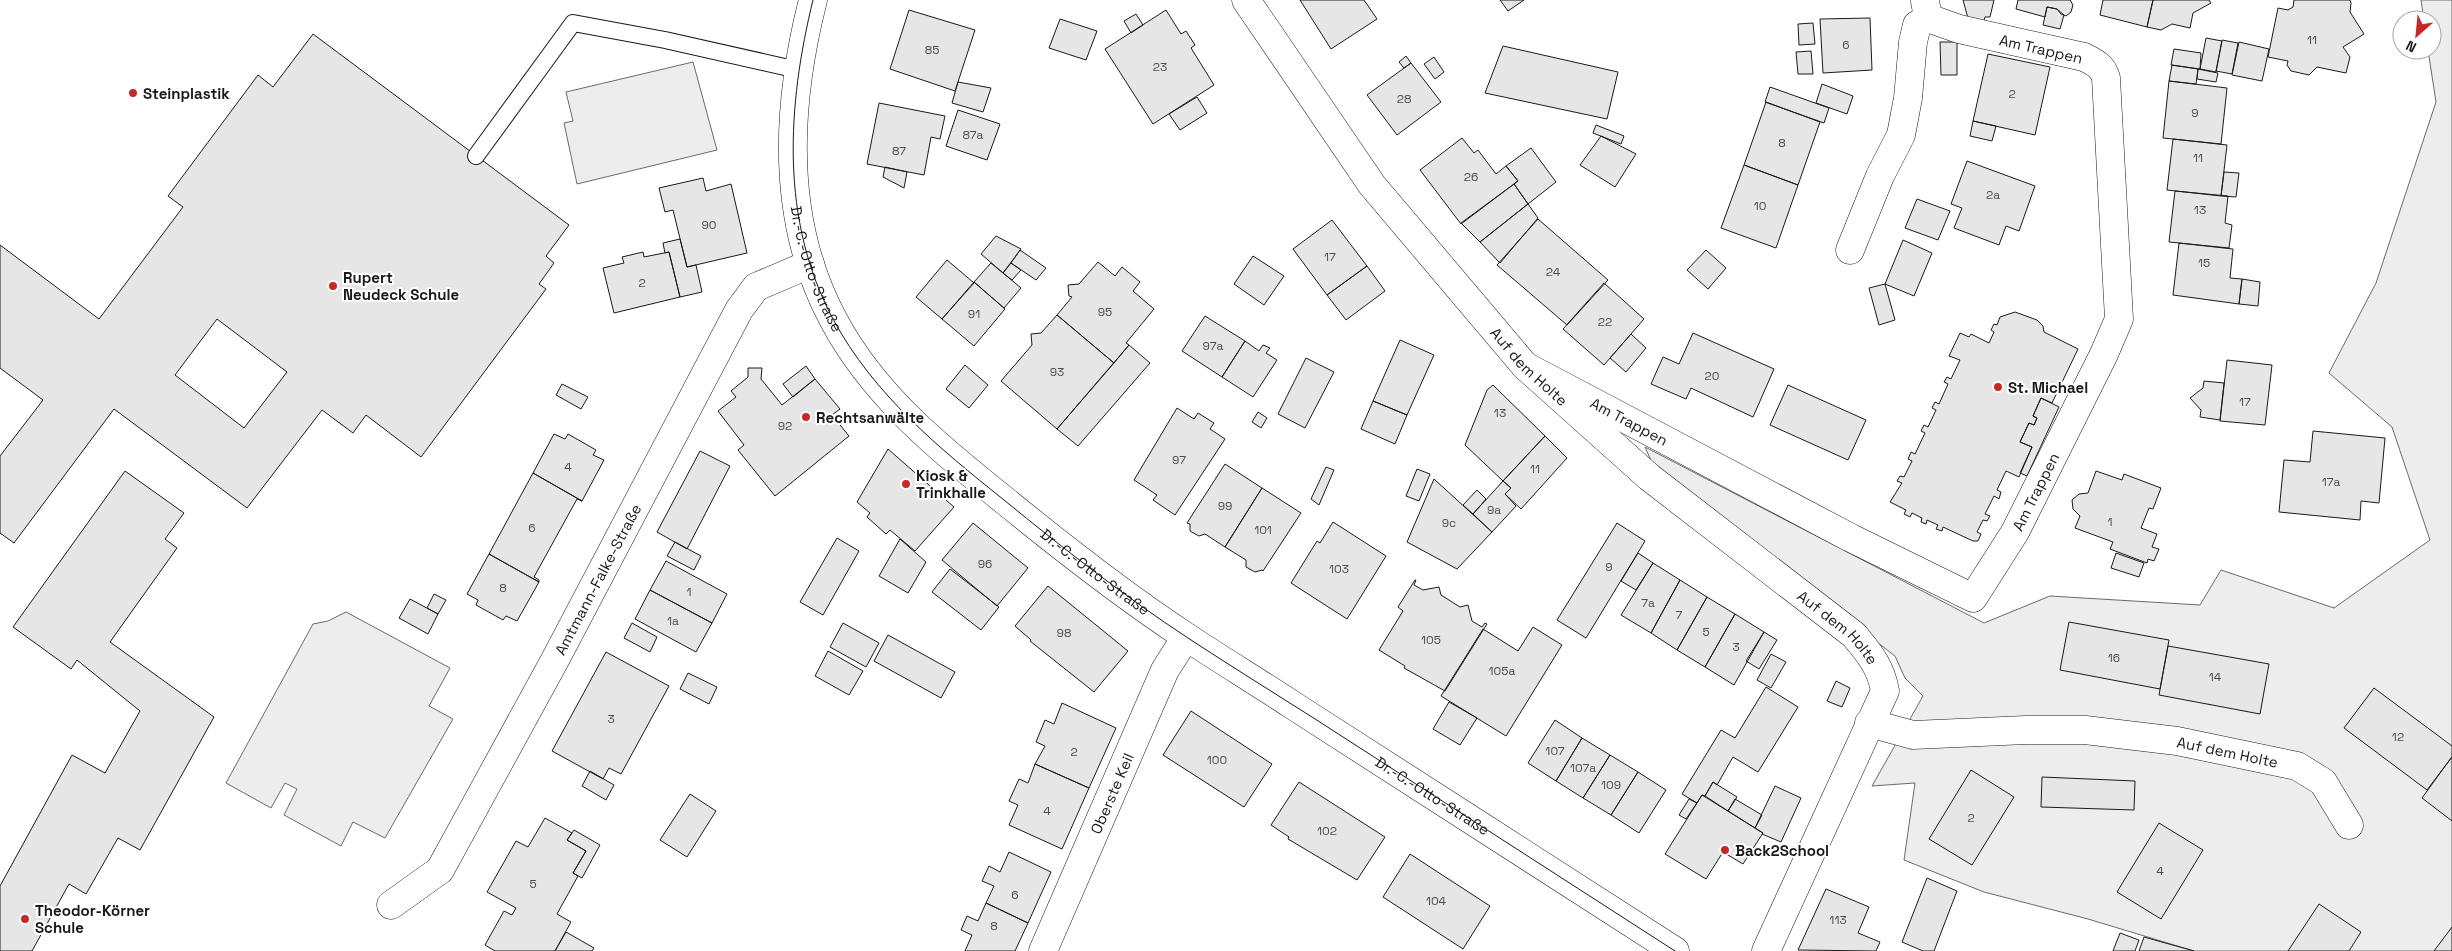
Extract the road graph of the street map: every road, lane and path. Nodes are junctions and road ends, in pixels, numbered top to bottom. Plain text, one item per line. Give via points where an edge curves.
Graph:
1 (813, 0) edge
2 (1246, 0) edge
3 (1926, 9) edge
4 (798, 70) junction
5 (476, 156) dead end
6 (1850, 250) dead end
7 (810, 264) junction
8 (1524, 366) junction
9 (1186, 637) junction
10 (1869, 723) junction
11 (2349, 825) dead end
12 (390, 905) dead end
13 (1043, 951) edge
14 (1675, 951) edge
15 (1766, 951) edge

1 - 4 street, Dr.-C.-Otto-Straße
2 - 8 street, Auf dem Holte via 1372,185
3 - 6 street, Am Trappen via 1917,25 1913,42 1901,135 1880,176
3 - 8 street, Am Trappen via 1959,29 2084,57 2103,69 2106,78 2119,319 2015,532 1973,598 1851,538
4 - 5 lane via 573,23
4 - 7 street, Dr.-C.-Otto-Straße via 793,163 799,221
7 - 9 street, Dr.-C.-Otto-Straße via 834,321 862,366 899,410 947,455 1072,555
7 - 12 street, Amtmann-Falke-Straße via 756,286 739,310 440,870
8 - 10 street, Auf dem Holte via 1649,477 1854,635 1883,676 1885,691
9 - 13 street, Oberste Keil via 1165,670
9 - 14 street, Dr.-C.-Otto-Straße
10 - 11 street, Auf dem Holte via 1913,735 2085,730 2177,741 2232,752 2297,766 2323,782
10 - 15 street, Auf dem Holte

